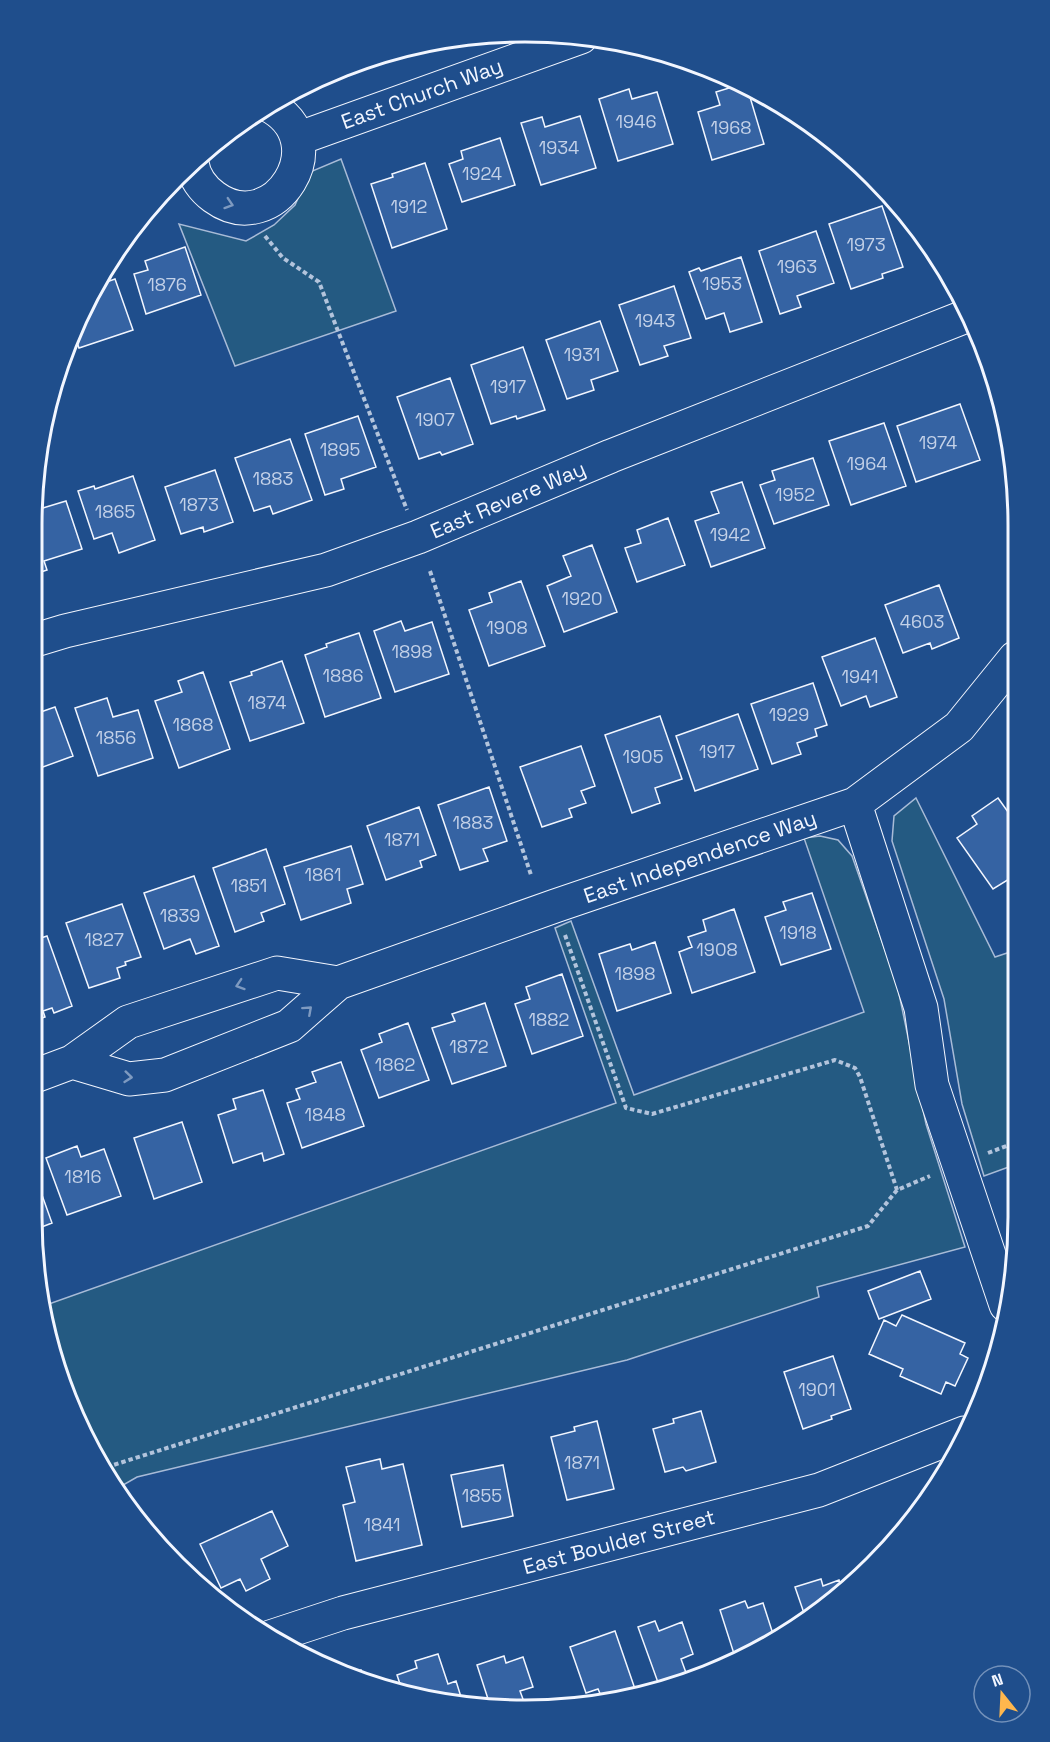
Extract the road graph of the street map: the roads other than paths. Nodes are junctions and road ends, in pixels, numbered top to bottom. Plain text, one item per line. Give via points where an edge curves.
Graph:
1 (564, 44) edge
2 (277, 111) edge
3 (297, 140) junction
4 (193, 174) edge
5 (961, 318) edge
6 (42, 638) edge
7 (1008, 666) edge
8 (855, 804) junction
9 (338, 983) junction
10 (72, 1062) junction
11 (42, 1073) edge
12 (1002, 1293) edge
13 (955, 1437) edge
14 (280, 1633) edge

1 - 3 street, East Church Way
2 - 3 street
4 -> 3 street via 217,200 230,206 258,206 282,192 291,181 297,168
5 - 6 street, East Revere Way via 633,447 418,537 326,570
7 - 8 street, East Independence Way via 959,728
8 - 9 street, East Independence Way
8 - 12 street via 921,1008 932,1084
9 -> 10 street, East Independence Way via 277,973 128,1022
10 -> 9 street, East Independence Way via 129,1078 165,1075 289,1026
10 - 11 street, East Independence Way
13 - 14 street, East Boulder Street via 819,1490 343,1613

